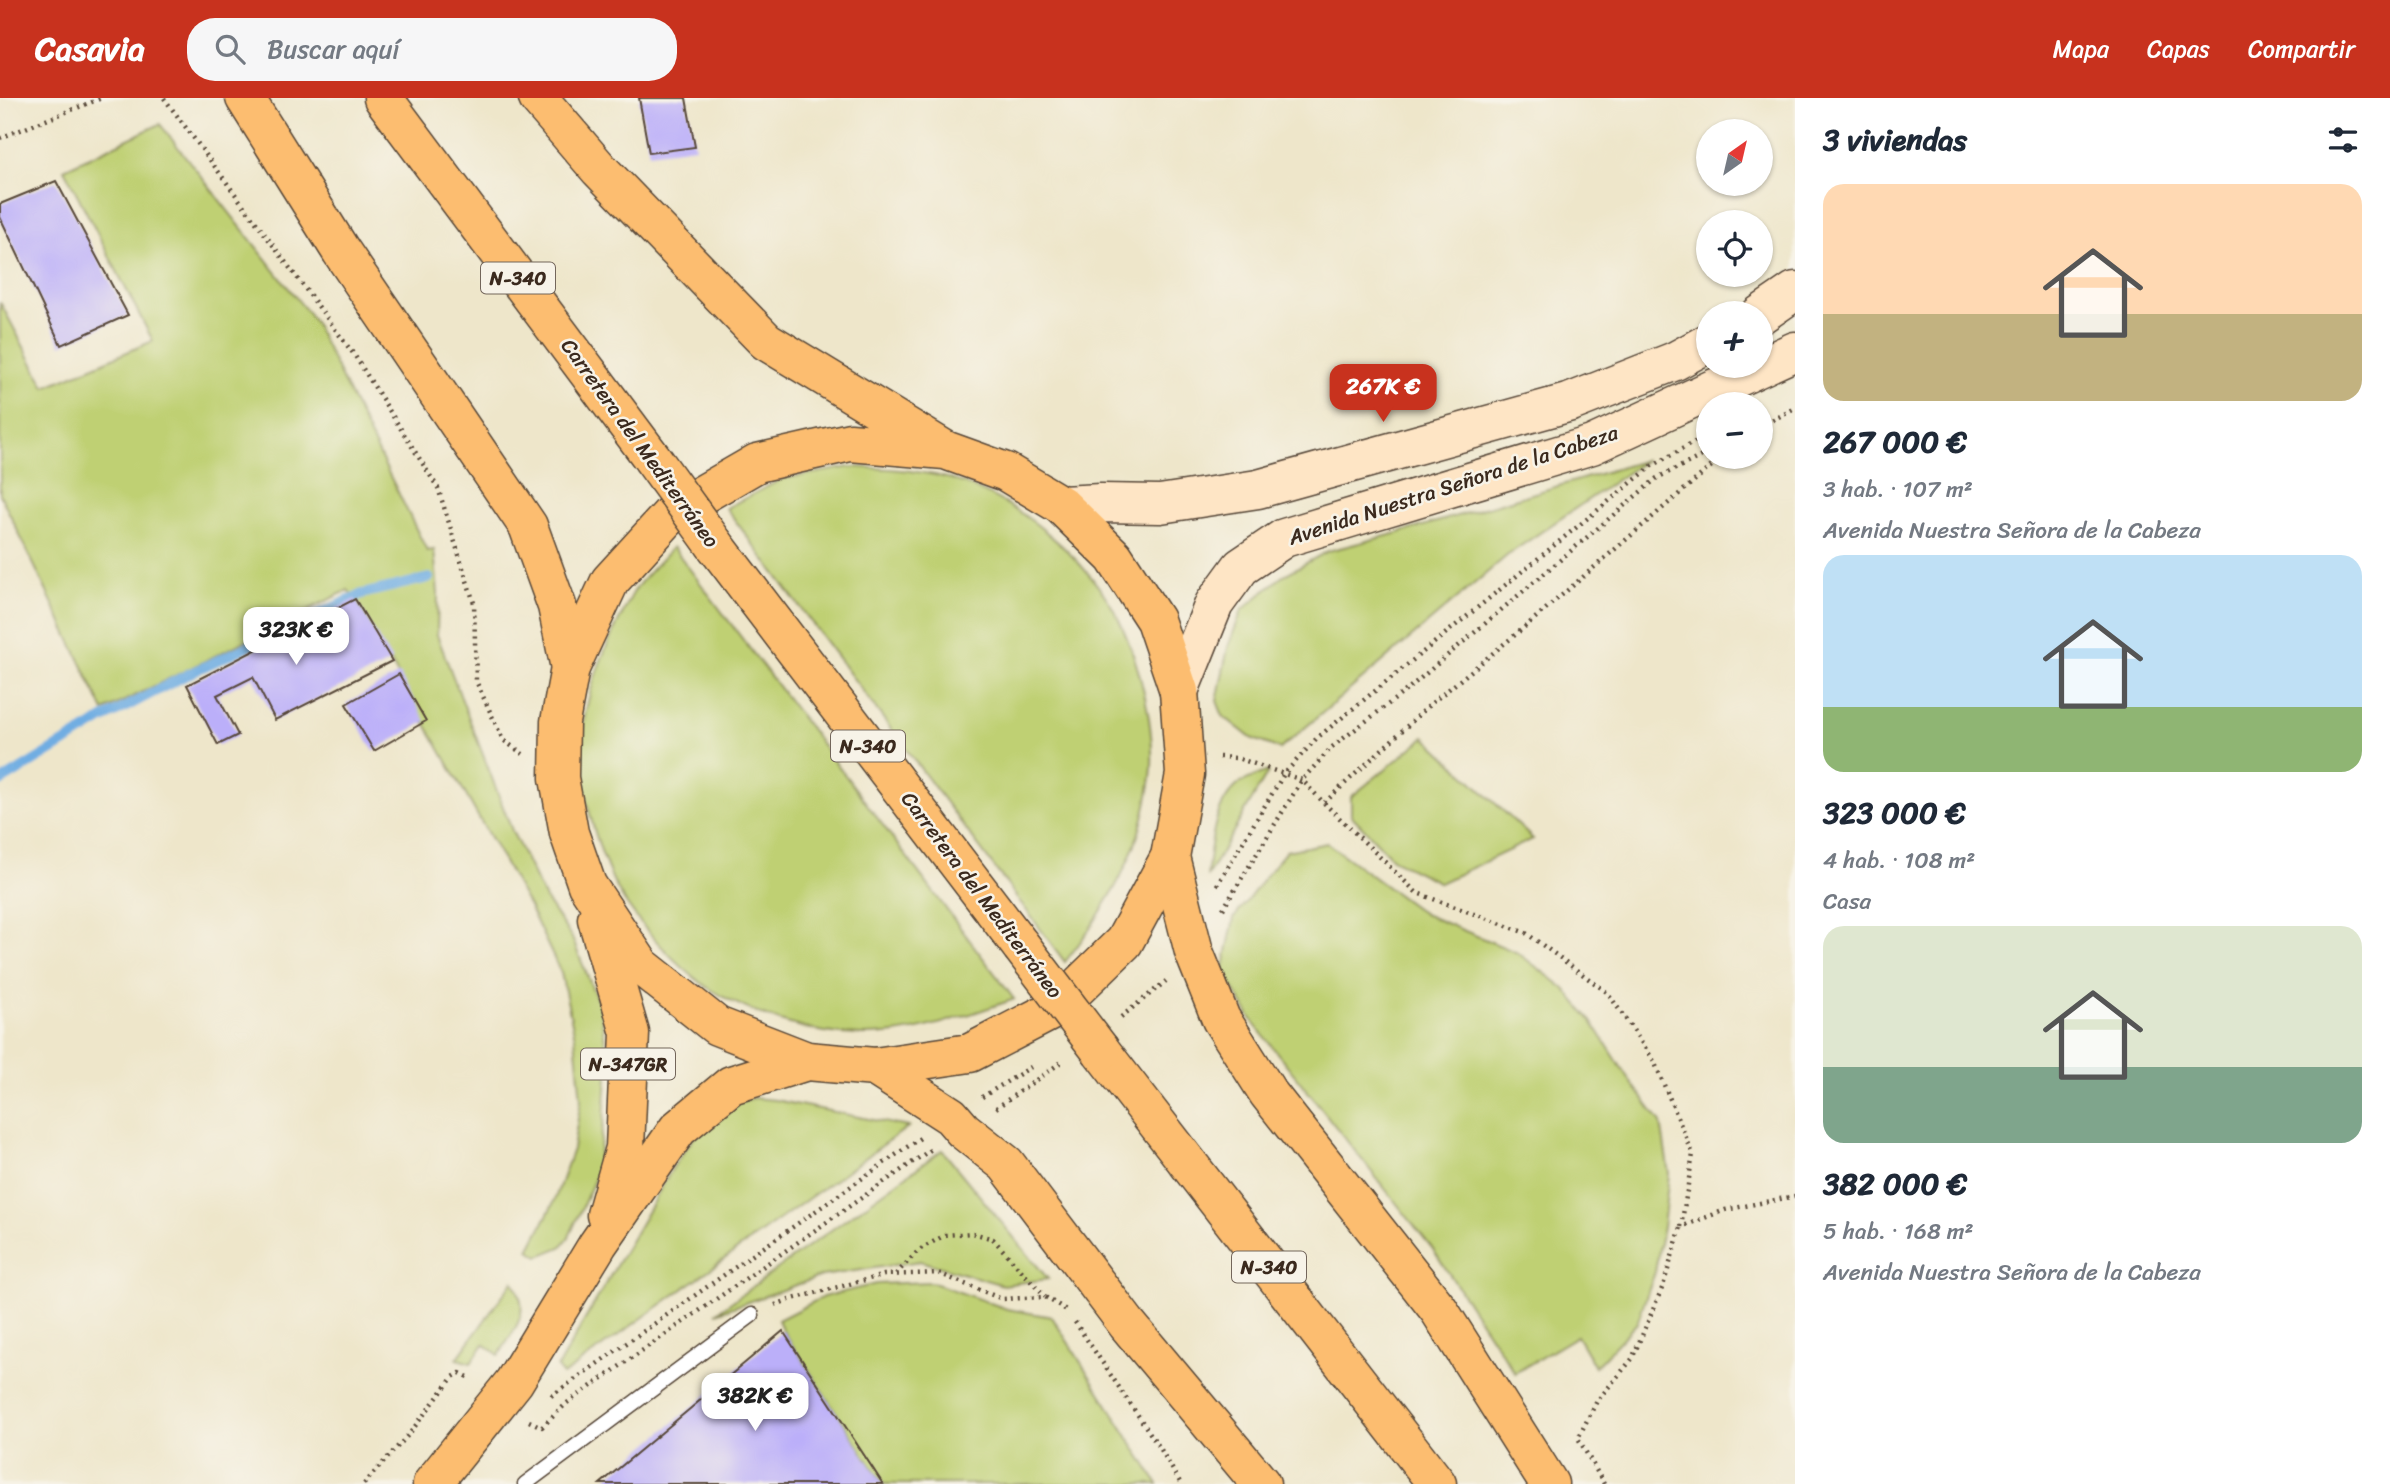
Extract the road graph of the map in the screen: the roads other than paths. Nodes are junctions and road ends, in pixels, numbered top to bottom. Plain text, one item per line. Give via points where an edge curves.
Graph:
1 (245, 98) edge
2 (383, 98) edge
3 (538, 98) edge
4 (1795, 290) edge
5 (1773, 306) edge
6 (1696, 350) edge
7 (1795, 351) edge
8 (945, 450) junction
9 (1061, 505) junction
10 (570, 668) junction
11 (1179, 691) junction
12 (1170, 857) junction
13 (587, 886) junction
14 (807, 1060) junction
15 (875, 1067) junction
16 (598, 1244) junction
17 (752, 1315) road end
18 (432, 1484) edge
19 (525, 1484) edge
20 (1261, 1484) edge
21 (1437, 1484) edge
22 (1549, 1484) edge

1 - 10 highway via 341,251 528,526 557,607
2 - 21 highway, Carretera del Mediterráneo / N-340, bridge via 715,545
3 - 8 highway via 599,169 766,341
4 - 5 main road
6 - 9 main road, Avenida Nuestra Señora de la Cabeza via 1571,402 1258,489 1160,505
7 - 11 main road, Avenida Nuestra Señora de la Cabeza via 1592,445 1284,538 1241,567 1213,604
8 - 9 highway via 1006,472
8 - 10 highway via 850,442 757,463 674,511 610,581
9 - 11 highway via 1114,557 1155,620
10 - 13 highway via 559,722 559,778 569,833
11 - 12 highway via 1185,774
12 - 15 highway via 1124,942 1055,1009 970,1053
12 - 22 highway via 1194,953 1221,1018 1268,1093 1439,1310
13 - 14 highway via 641,966 717,1026
13 - 16 highway, N-347GR via 629,1033 625,1148
14 - 15 highway
14 - 16 highway, N-347GR via 732,1085 678,1129
15 - 20 highway via 951,1116 1006,1164 1127,1324
16 - 18 highway, N-347GR via 514,1382
17 - 19 lane

